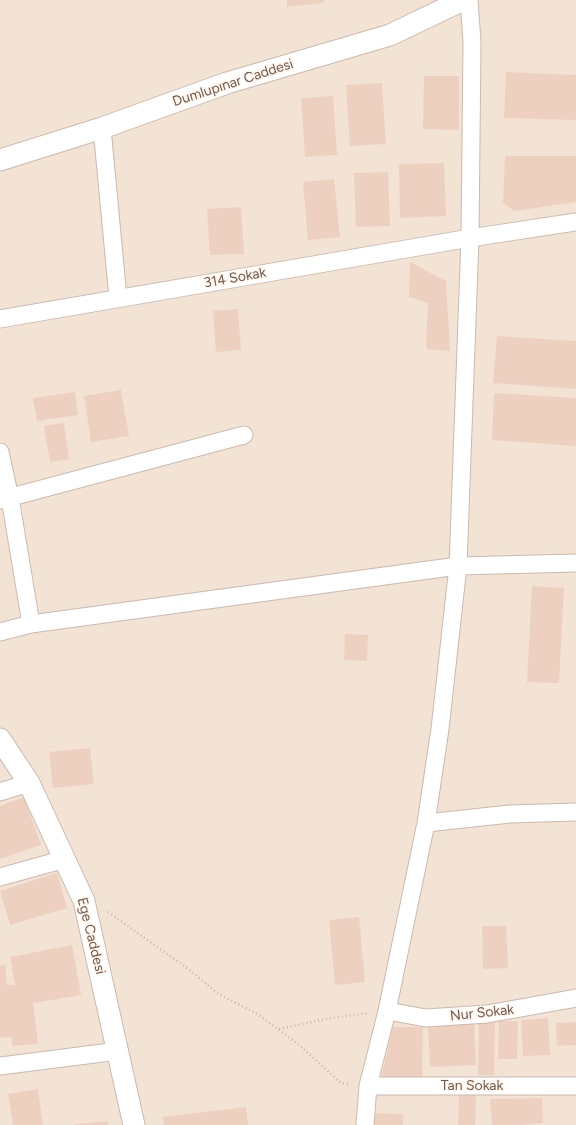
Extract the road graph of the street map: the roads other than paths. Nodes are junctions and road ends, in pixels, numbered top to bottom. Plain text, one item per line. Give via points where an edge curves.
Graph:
1 (463, 0) edge
2 (470, 0) edge
3 (102, 128) junction
4 (0, 160) edge
5 (576, 222) edge
6 (470, 238) junction
7 (118, 298) junction
8 (0, 319) edge
9 (244, 434) dead end
10 (0, 452) edge
11 (5, 499) edge
12 (576, 564) edge
13 (458, 566) junction
14 (31, 624) junction
15 (0, 632) edge
16 (0, 739) edge
17 (29, 783) junction
18 (0, 792) edge
19 (576, 812) edge
20 (426, 823) junction
21 (65, 859) junction
22 (0, 877) edge
23 (576, 998) edge
24 (387, 1010) junction
25 (118, 1051) junction
26 (0, 1066) edge
27 (368, 1086) junction
28 (576, 1086) edge
29 (134, 1125) edge
30 (364, 1125) edge

1 - 3 street, Dumlupınar Caddesi via 390,35 228,83
2 - 6 street
3 - 4 street, Dumlupınar Caddesi
3 - 7 street
5 - 6 street, 314 Sokak
6 - 7 street, 314 Sokak
6 - 13 street
7 - 8 street, 314 Sokak
9 - 11 street
10 - 11 street
11 - 14 street
12 - 13 street
13 - 14 street
13 - 20 street via 440,729
14 - 15 street
16 - 17 street, Ege Caddesi
17 - 18 street
17 - 21 street, Ege Caddesi
19 - 20 street via 510,814
20 - 24 street
21 - 22 street
21 - 25 street, Ege Caddesi via 84,901
23 - 24 street, Nur Sokak via 487,1014 426,1018
24 - 27 street
25 - 26 street
25 - 29 street, Ege Caddesi
27 - 28 street, Tan Sokak
27 - 30 street

